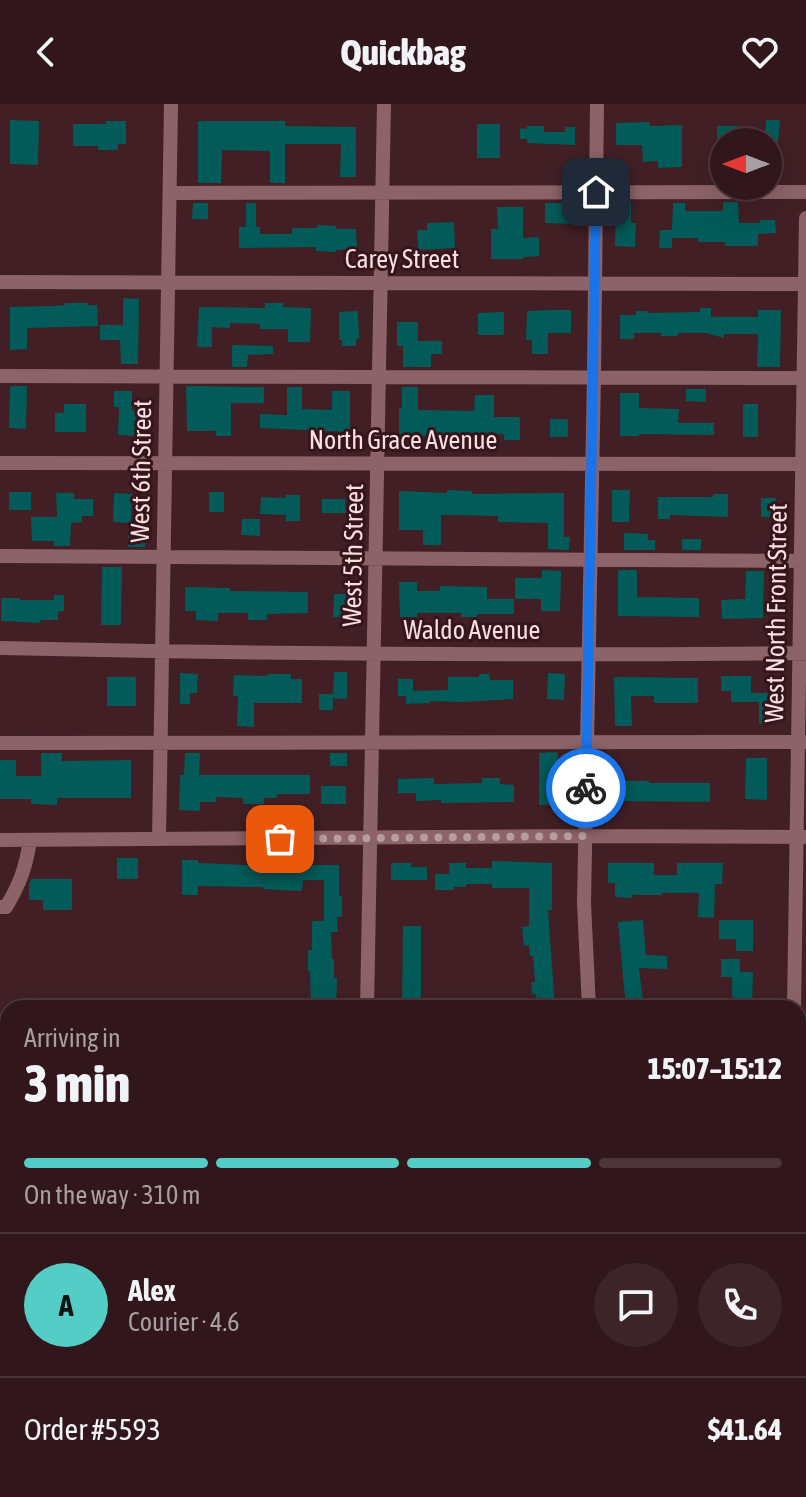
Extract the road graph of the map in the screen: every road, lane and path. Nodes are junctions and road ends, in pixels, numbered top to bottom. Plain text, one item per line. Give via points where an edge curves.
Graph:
1 (171, 104) edge
2 (384, 104) edge
3 (597, 104) edge
4 (596, 192) junction
5 (806, 192) edge
6 (170, 193) junction
7 (383, 193) junction
8 (806, 218) edge
9 (0, 282) edge
10 (168, 283) junction
11 (382, 283) junction
12 (596, 284) junction
13 (806, 284) edge
14 (0, 376) edge
15 (167, 376) junction
16 (380, 377) junction
17 (594, 377) junction
18 (805, 378) edge
19 (0, 463) edge
20 (379, 464) junction
21 (593, 464) junction
22 (804, 464) edge
23 (165, 465) junction
24 (0, 556) edge
25 (163, 557) junction
26 (376, 558) junction
27 (590, 560) junction
28 (803, 561) edge
29 (0, 648) edge
30 (162, 652) junction
31 (375, 653) junction
32 (803, 653) edge
33 (588, 655) junction
34 (586, 742) junction
35 (802, 742) edge
36 (0, 743) edge
37 (160, 743) junction
38 (373, 743) junction
39 (585, 836) junction
40 (371, 838) junction
41 (801, 838) edge
42 (159, 839) junction
43 (0, 840) edge
44 (30, 840) junction
45 (0, 907) edge
46 (801, 920) edge
47 (367, 1000) edge
48 (588, 1000) edge
49 (795, 1000) edge

1 - 6 street, West 6th Street
2 - 7 street, West 5th Street
3 - 4 street
4 - 5 street
4 - 7 street
4 - 12 street
6 - 7 street
6 - 10 street, West 6th Street
7 - 11 street, West 5th Street
8 - 13 street, West North Front Street
9 - 10 street, Carey Street
10 - 11 street, Carey Street
10 - 15 street, West 6th Street
11 - 12 street, Carey Street
11 - 16 street, West 5th Street
12 - 13 street, Carey Street
12 - 17 street
13 - 18 street, West North Front Street
14 - 15 street
15 - 16 street
15 - 23 street, West 6th Street
16 - 17 street
16 - 20 street, West 5th Street
17 - 18 street
17 - 21 street
18 - 22 street, West North Front Street
19 - 23 street, North Grace Avenue
20 - 21 street, North Grace Avenue
20 - 23 street, North Grace Avenue
20 - 26 street, West 5th Street
21 - 22 street, North Grace Avenue
21 - 27 street
22 - 28 street, West North Front Street
23 - 25 street, West 6th Street
24 - 25 street
25 - 26 street
25 - 30 street, West 6th Street
26 - 27 street
26 - 31 street, West 5th Street
27 - 28 street
27 - 33 street
28 - 32 street, West North Front Street
29 - 30 street, Waldo Avenue
30 - 31 street, Waldo Avenue
30 - 37 street, West 6th Street
31 - 33 street, Waldo Avenue
31 - 38 street, West 5th Street
32 - 33 street, Waldo Avenue
32 - 35 street, West North Front Street
33 - 34 street
34 - 35 street
34 - 38 street
34 - 39 street
35 - 41 street, West North Front Street
36 - 37 street
37 - 38 street
37 - 42 street, West 6th Street
38 - 40 street, West 5th Street
39 - 40 street
39 - 41 street
39 - 48 street
40 - 42 street
40 - 47 street, West 5th Street
41 - 46 street, West North Front Street
42 - 44 street
43 - 44 street
44 - 45 street via 17,890 6,907
46 - 49 street, West North Front Street

